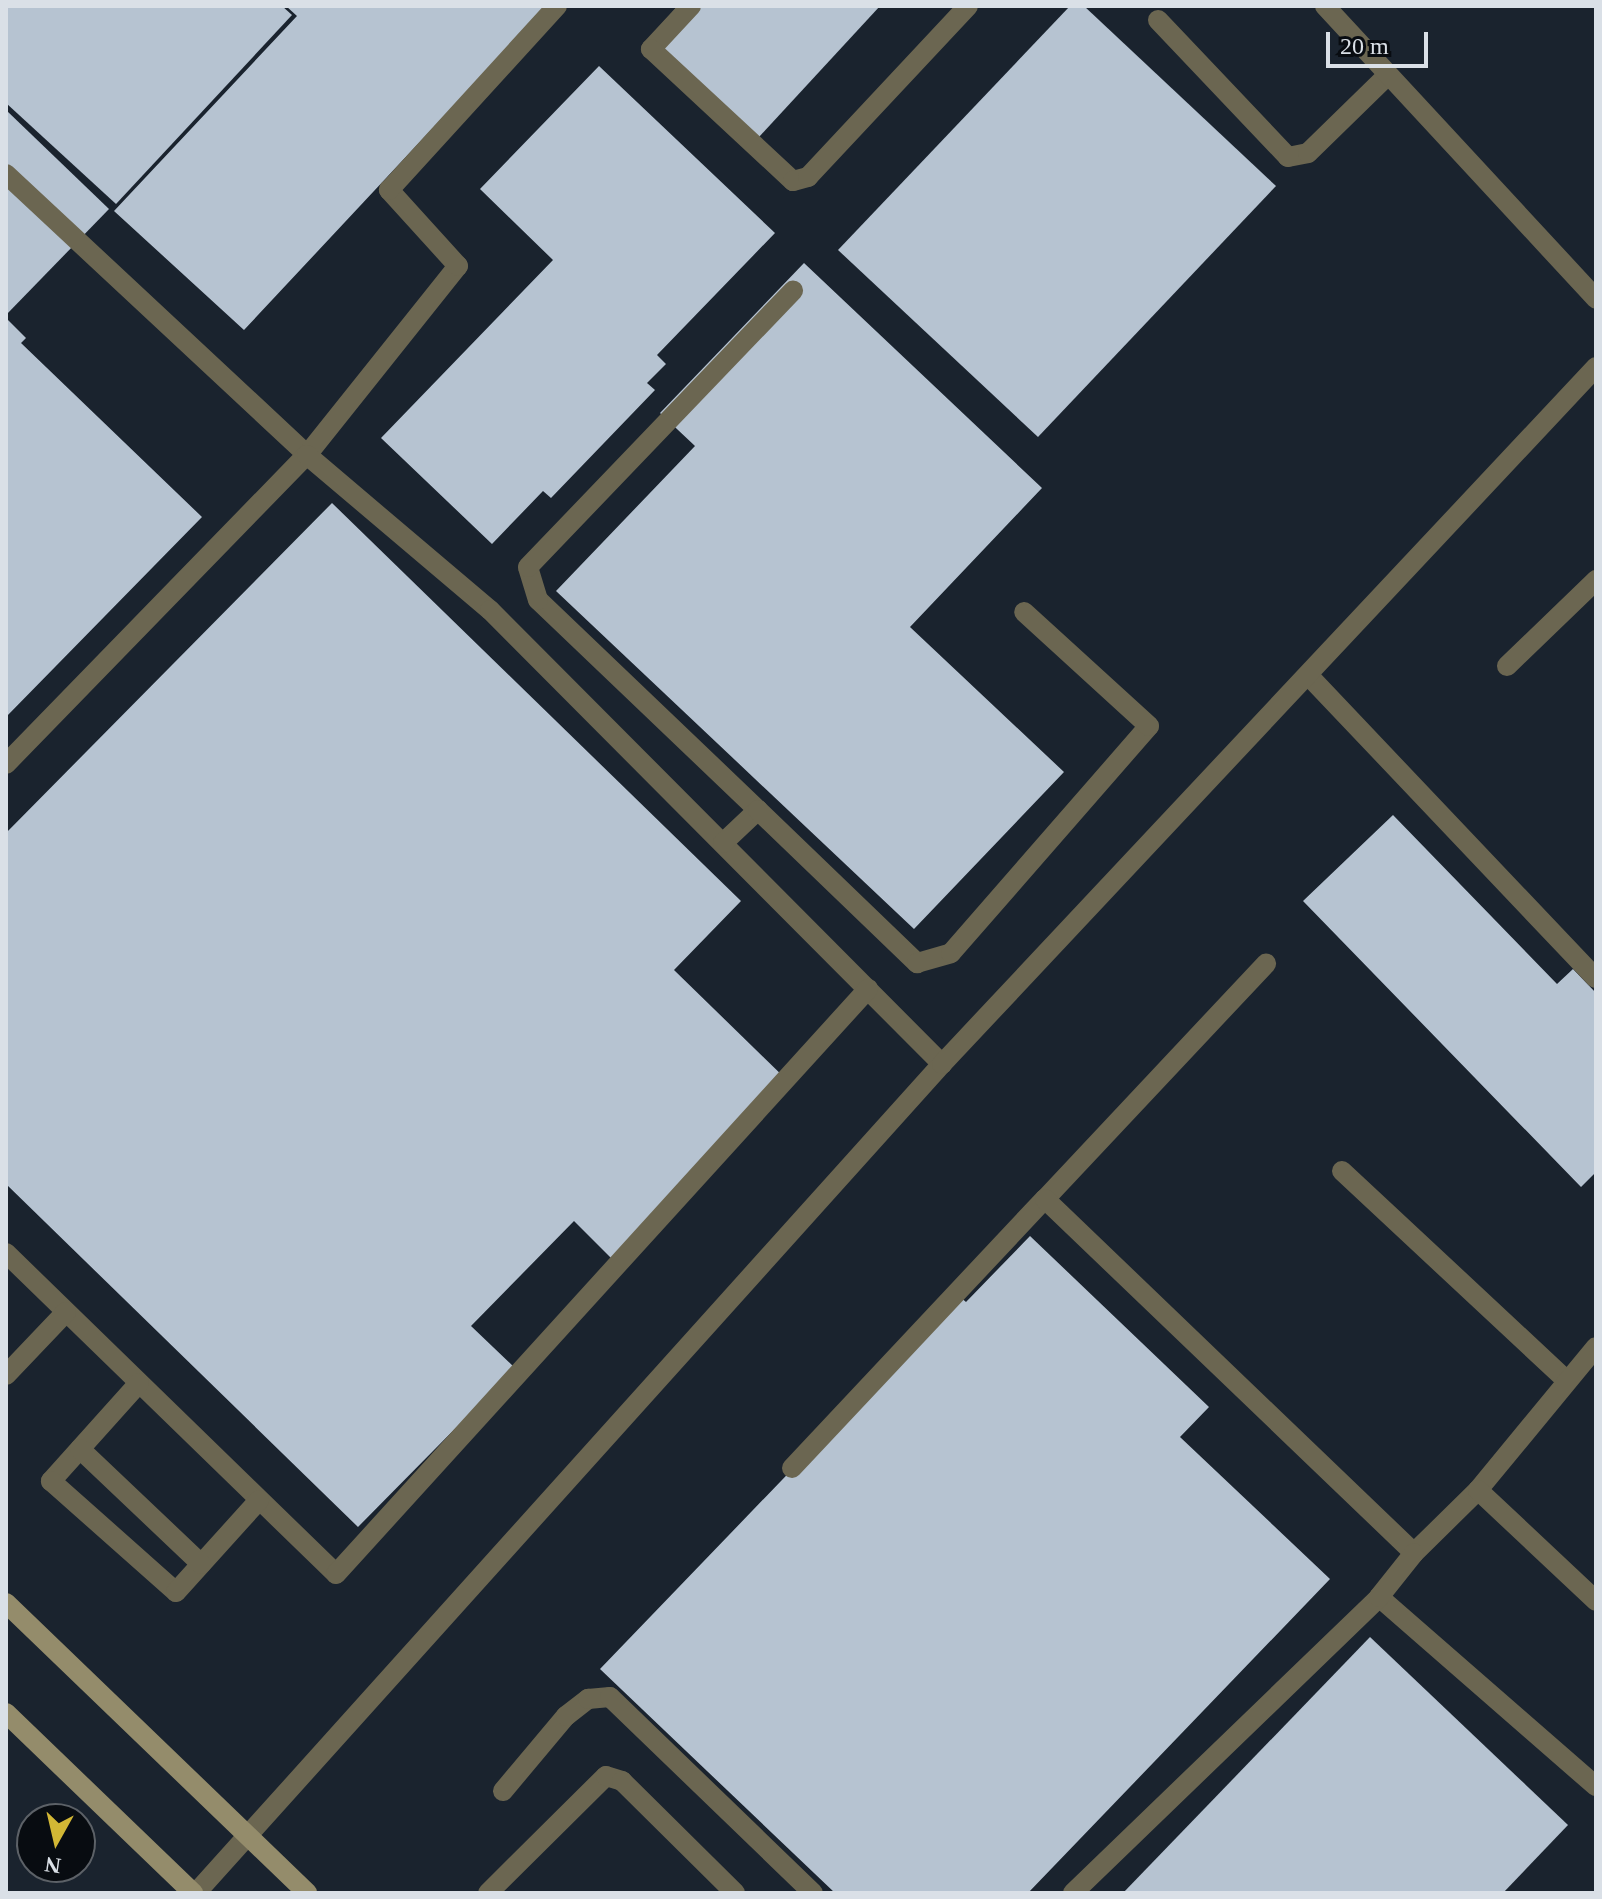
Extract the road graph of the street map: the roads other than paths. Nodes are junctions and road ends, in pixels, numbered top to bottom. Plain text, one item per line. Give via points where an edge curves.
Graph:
1 (557, 6) edge
2 (691, 6) edge
3 (968, 6) edge
4 (1325, 6) edge
5 (1158, 20) dead end
6 (1388, 75) junction
7 (6, 174) edge
8 (793, 291) dead end
9 (1596, 299) edge
10 (1596, 367) edge
11 (307, 455) junction
12 (1596, 580) edge
13 (1024, 612) dead end
14 (1507, 666) dead end
15 (1308, 675) junction
16 (6, 764) edge
17 (758, 810) junction
18 (723, 843) junction
19 (1266, 964) dead end
20 (1596, 978) edge
21 (868, 989) junction
22 (942, 1064) junction
23 (1342, 1171) dead end
24 (1045, 1199) junction
25 (6, 1253) edge
26 (66, 1312) junction
27 (1596, 1347) edge
28 (6, 1375) edge
29 (1566, 1380) junction
30 (139, 1383) junction
31 (80, 1449) junction
32 (792, 1468) dead end
33 (1478, 1490) junction
34 (259, 1500) junction
35 (1414, 1553) junction
36 (201, 1564) junction
37 (1379, 1597) junction
38 (1596, 1601) edge
39 (6, 1603) edge
40 (6, 1713) edge
41 (1596, 1786) edge
42 (503, 1791) dead end
43 (248, 1834) junction
44 (194, 1893) edge
45 (307, 1893) edge
46 (488, 1893) edge
47 (735, 1893) edge
48 (813, 1893) edge
49 (1073, 1893) edge

1 - 11 street via 389,190 458,266
2 - 3 street via 651,49 793,181 808,177
4 - 6 street
5 - 6 street via 1288,157 1308,153
6 - 9 street
7 - 11 street
8 - 17 street via 528,567 538,600
10 - 15 street
11 - 16 street
11 - 18 street via 490,610
12 - 14 street
13 - 17 street via 1149,726 951,953 917,963
15 - 20 street
15 - 22 street
17 - 18 street
18 - 21 street
19 - 24 street
21 - 22 street
21 - 34 street via 336,1574
22 - 43 street
23 - 29 street
24 - 32 street
24 - 35 street
25 - 26 street
26 - 28 street
26 - 30 street
27 - 29 street
29 - 33 street
30 - 31 street
30 - 34 street
31 - 36 street
31 - 36 street via 51,1481 176,1592
33 - 35 street
33 - 38 street
34 - 36 street
35 - 37 street
37 - 41 street
37 - 49 street
39 - 43 street
40 - 44 street
42 - 48 street via 566,1716 588,1699 610,1697
43 - 44 street
43 - 45 street
46 - 47 street via 606,1776 622,1781

